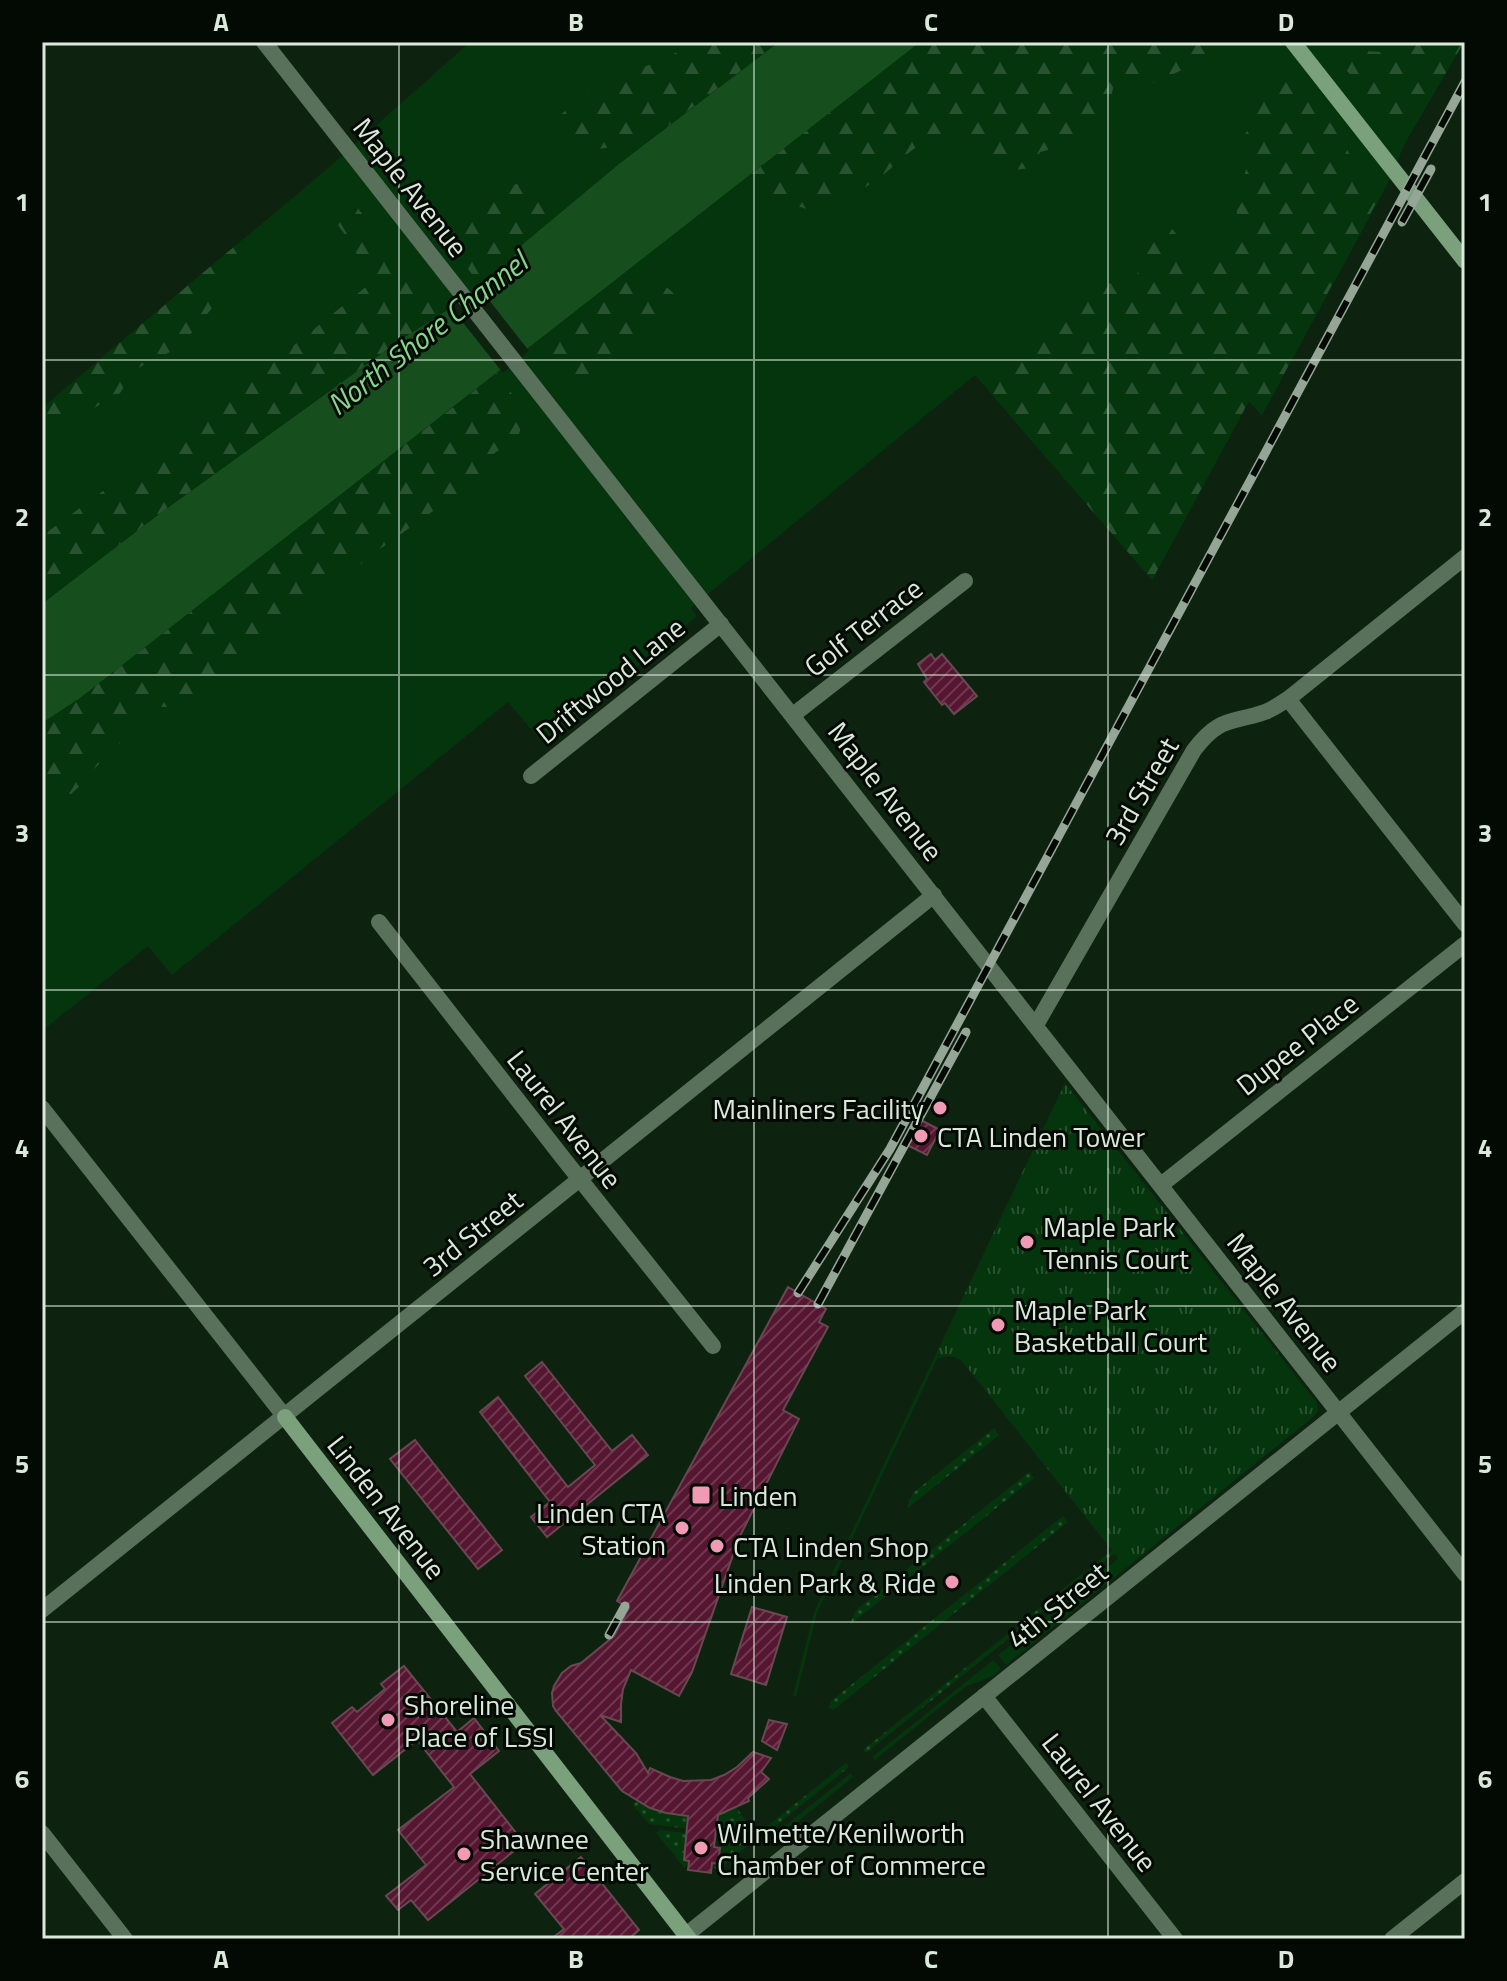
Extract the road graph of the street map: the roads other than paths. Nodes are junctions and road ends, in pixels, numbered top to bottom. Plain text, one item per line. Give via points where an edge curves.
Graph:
1 (264, 42) edge
2 (1293, 42) edge
3 (1465, 261) edge
4 (1465, 557) edge
5 (965, 581) dead end
6 (721, 624) junction
7 (1288, 699) junction
8 (793, 715) junction
9 (531, 776) dead end
10 (934, 895) junction
11 (379, 922) dead end
12 (1465, 924) edge
13 (1465, 944) edge
14 (1036, 1025) junction
15 (42, 1108) edge
16 (580, 1180) junction
17 (1161, 1185) junction
18 (1465, 1311) edge
19 (713, 1346) dead end
20 (1339, 1412) junction
21 (285, 1417) junction
22 (1465, 1574) edge
23 (42, 1610) edge
24 (984, 1696) junction
25 (42, 1833) edge
26 (1465, 1881) edge
27 (686, 1938) edge
28 (125, 1939) edge
29 (1175, 1939) edge
30 (1392, 1939) edge

1 - 6 street, Maple Avenue
2 - 3 street
4 - 7 street, 3rd Street
5 - 8 street, Golf Terrace
6 - 8 street, Maple Avenue
6 - 9 street, Driftwood Lane
7 - 12 street
7 - 14 street, 3rd Street via 1206,734
8 - 10 street, Maple Avenue
10 - 14 street, Maple Avenue
10 - 16 street, 3rd Street
11 - 16 street, Laurel Avenue
13 - 17 street, Dupee Place
14 - 17 street, Maple Avenue
15 - 21 street, Linden Avenue
16 - 19 street, Laurel Avenue
16 - 21 street, 3rd Street
17 - 20 street, Maple Avenue
18 - 20 street, 4th Street
20 - 22 street, Maple Avenue
20 - 24 street, 4th Street
21 - 23 street, 3rd Street
21 - 27 street, Linden Avenue
24 - 27 street, 4th Street
24 - 29 street, Laurel Avenue
25 - 28 street
26 - 30 street

